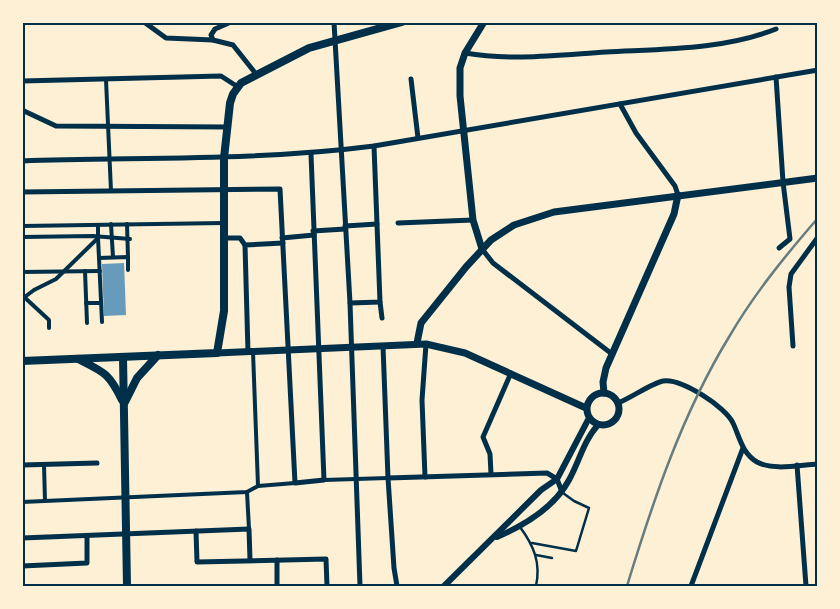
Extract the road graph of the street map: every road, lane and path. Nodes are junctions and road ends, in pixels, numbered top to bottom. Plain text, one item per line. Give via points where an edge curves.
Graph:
1 (144, 22) edge
2 (231, 22) edge
3 (334, 22) edge
4 (402, 22) edge
5 (484, 22) edge
6 (776, 29) dead end
7 (213, 40) junction
8 (335, 41) junction
9 (465, 53) junction
10 (818, 70) edge
11 (256, 74) junction
12 (776, 77) junction
13 (411, 79) dead end
14 (106, 80) junction
15 (22, 81) edge
16 (238, 87) junction
17 (620, 104) junction
18 (22, 110) edge
19 (108, 127) junction
20 (227, 127) junction
21 (464, 130) junction
22 (418, 138) junction
23 (374, 146) junction
24 (342, 150) junction
25 (310, 154) junction
26 (110, 158) junction
27 (224, 158) junction
28 (22, 161) edge
29 (818, 178) edge
30 (783, 182) junction
31 (224, 190) junction
32 (111, 191) junction
33 (22, 192) edge
34 (678, 196) junction
35 (473, 220) junction
36 (398, 223) dead end
37 (111, 224) junction
38 (127, 224) junction
39 (224, 224) junction
40 (378, 224) junction
41 (98, 225) junction
42 (22, 226) edge
43 (345, 228) junction
44 (313, 233) junction
45 (22, 237) edge
46 (818, 237) edge
47 (98, 238) junction
48 (112, 238) junction
49 (224, 238) junction
50 (128, 239) junction
51 (282, 240) junction
52 (245, 245) junction
53 (779, 248) dead end
54 (482, 249) junction
55 (128, 257) junction
56 (99, 258) junction
57 (112, 258) junction
58 (128, 270) dead end
59 (86, 271) junction
60 (100, 271) junction
61 (22, 272) edge
62 (62, 272) junction
63 (23, 297) edge
64 (380, 302) junction
65 (86, 303) junction
66 (101, 303) junction
67 (350, 303) junction
68 (382, 318) dead end
69 (102, 322) dead end
70 (87, 324) dead end
71 (49, 328) dead end
72 (417, 343) junction
73 (426, 344) junction
74 (383, 346) junction
75 (793, 346) dead end
76 (351, 348) junction
77 (318, 350) junction
78 (287, 351) junction
79 (251, 352) junction
80 (217, 353) junction
81 (612, 354) junction
82 (158, 355) junction
83 (123, 357) junction
84 (77, 358) junction
85 (22, 361) edge
86 (511, 373) junction
87 (604, 393) junction
88 (618, 403) junction
89 (124, 404) junction
90 (586, 408) junction
91 (589, 418) junction
92 (598, 425) junction
93 (743, 448) junction
94 (97, 463) dead end
95 (818, 464) edge
96 (44, 465) junction
97 (797, 465) junction
98 (22, 466) edge
99 (491, 474) junction
100 (425, 477) junction
101 (388, 478) junction
102 (557, 478) junction
103 (324, 480) junction
104 (356, 480) junction
105 (295, 483) junction
106 (258, 486) junction
107 (247, 492) junction
108 (562, 492) junction
109 (124, 497) junction
110 (45, 501) junction
111 (22, 502) edge
112 (509, 522) junction
113 (520, 527) junction
114 (249, 529) junction
115 (196, 531) junction
116 (124, 534) junction
117 (87, 536) junction
118 (22, 538) edge
119 (492, 539) junction
120 (532, 543) junction
121 (536, 554) junction
122 (552, 558) dead end
123 (250, 560) junction
124 (276, 560) junction
125 (22, 566) edge
126 (127, 586) edge
127 (277, 586) edge
128 (328, 586) edge
129 (360, 586) edge
130 (397, 586) edge
131 (444, 586) edge
132 (536, 586) edge
133 (691, 586) edge
134 (806, 586) edge

1 - 7 street via 166,38
2 - 7 street via 215,29 211,35
3 - 8 street
4 - 8 main road
5 - 9 main road
6 - 9 street via 733,41 668,48 511,58
7 - 11 street via 233,45
8 - 11 main road via 309,48
8 - 24 street
9 - 21 main road via 460,68
10 - 12 street
11 - 16 main road
12 - 17 street
12 - 30 street
13 - 22 street
14 - 15 street
14 - 16 street via 221,76
14 - 19 street
16 - 20 main road via 230,103
17 - 21 street
17 - 34 street via 636,133 675,186
18 - 19 street via 56,126
19 - 20 street
19 - 26 street
20 - 27 main road
21 - 22 street
21 - 35 main road
22 - 23 street
23 - 24 street
23 - 40 street
24 - 25 street
24 - 43 street
25 - 27 street
25 - 44 street
26 - 27 street
26 - 28 street
26 - 32 street
27 - 31 main road
29 - 30 main road
30 - 34 main road
30 - 53 street via 790,239
31 - 32 street
31 - 39 main road
31 - 51 street via 280,189
32 - 33 street
34 - 54 main road via 554,212 514,225
34 - 81 main road via 674,214
35 - 36 street
35 - 54 main road
37 - 38 street
37 - 41 street
37 - 48 street
38 - 39 street
38 - 50 street
39 - 49 main road
40 - 43 street
40 - 64 street
41 - 42 street
41 - 47 street
43 - 44 street
43 - 67 street
44 - 51 street
44 - 77 street
45 - 47 street
46 - 75 street via 791,274
47 - 48 street
47 - 56 street
47 - 62 street
48 - 50 street
48 - 57 street
49 - 52 street via 240,238
49 - 80 main road via 224,311
50 - 55 street
51 - 52 street
51 - 78 street
52 - 79 street
54 - 72 main road via 421,323
54 - 81 street via 493,264
55 - 57 street
55 - 58 street
56 - 57 street
56 - 60 street
59 - 60 street
59 - 62 street
59 - 65 street
60 - 66 street
61 - 62 street
62 - 63 street via 56,279
63 - 71 street via 49,320
64 - 67 street
64 - 68 street
65 - 66 street
65 - 70 street
66 - 69 street
67 - 76 street
72 - 73 main road
72 - 74 main road
73 - 86 main road via 465,352
73 - 100 street via 422,400
74 - 76 main road
74 - 101 street
76 - 77 main road
76 - 104 street
77 - 78 main road
77 - 103 street
78 - 79 main road
78 - 105 street
79 - 80 main road
79 - 106 street
80 - 82 main road
81 - 87 main road via 603,382
82 - 83 main road
82 - 89 main road via 136,378
83 - 84 main road
83 - 89 main road
84 - 85 main road
84 - 89 main road via 103,371 113,381
86 - 90 main road
86 - 99 street via 484,437 490,454
87 - 88 main road via 613,396
87 - 90 main road via 590,398
88 - 92 main road via 619,414 613,422
88 - 93 street via 653,384 674,382 727,413
89 - 109 main road
90 - 91 main road
91 - 92 main road
91 - 102 street
92 - 108 street
93 - 97 street via 758,463
93 - 133 street
94 - 96 street
95 - 97 street
96 - 98 street
96 - 110 street
97 - 134 street
99 - 100 street
99 - 102 street via 547,472
100 - 101 street
101 - 104 street
101 - 130 street
102 - 108 street
102 - 112 street
103 - 104 street
103 - 105 street
104 - 129 street
105 - 106 street
106 - 107 street
107 - 109 street
107 - 114 street
108 - 113 street
108 - 120 lane via 589,508 576,551
109 - 110 street
109 - 116 main road
110 - 111 street
112 - 113 street
112 - 119 street
113 - 119 street
113 - 120 lane
114 - 115 street
114 - 123 street
115 - 116 street
115 - 123 street via 197,562
116 - 117 street
116 - 126 main road
117 - 118 street
117 - 125 street via 87,563
119 - 131 street
120 - 121 lane
121 - 122 lane
121 - 132 lane via 539,571
123 - 124 street
124 - 127 street
124 - 128 street via 326,559

